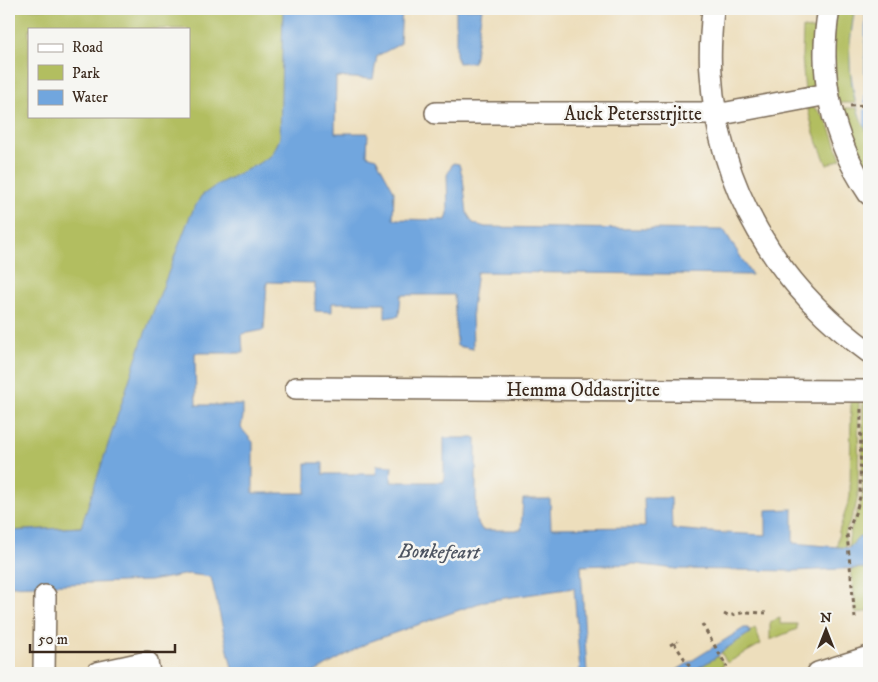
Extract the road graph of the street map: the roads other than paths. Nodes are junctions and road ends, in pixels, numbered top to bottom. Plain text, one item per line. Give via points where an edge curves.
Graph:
1 (713, 9) edge
2 (829, 9) edge
3 (828, 94) junction
4 (436, 113) dead end
5 (715, 113) junction
6 (869, 194) edge
7 (869, 352) edge
8 (296, 388) dead end
9 (865, 391) edge
10 (45, 596) dead end
11 (869, 657) edge
12 (44, 673) edge
13 (97, 673) edge
14 (149, 673) edge
15 (818, 673) edge

1 - 5 street via 711,73
2 - 3 street via 824,61
3 - 5 street, Auck Petersstrjitte
3 - 6 street via 843,144
4 - 5 street, Auck Petersstrjitte
5 - 7 street via 742,201 774,258 818,310
8 - 9 street, Hemma Oddastrjitte
10 - 12 street
11 - 15 street
13 - 14 street via 147,662

